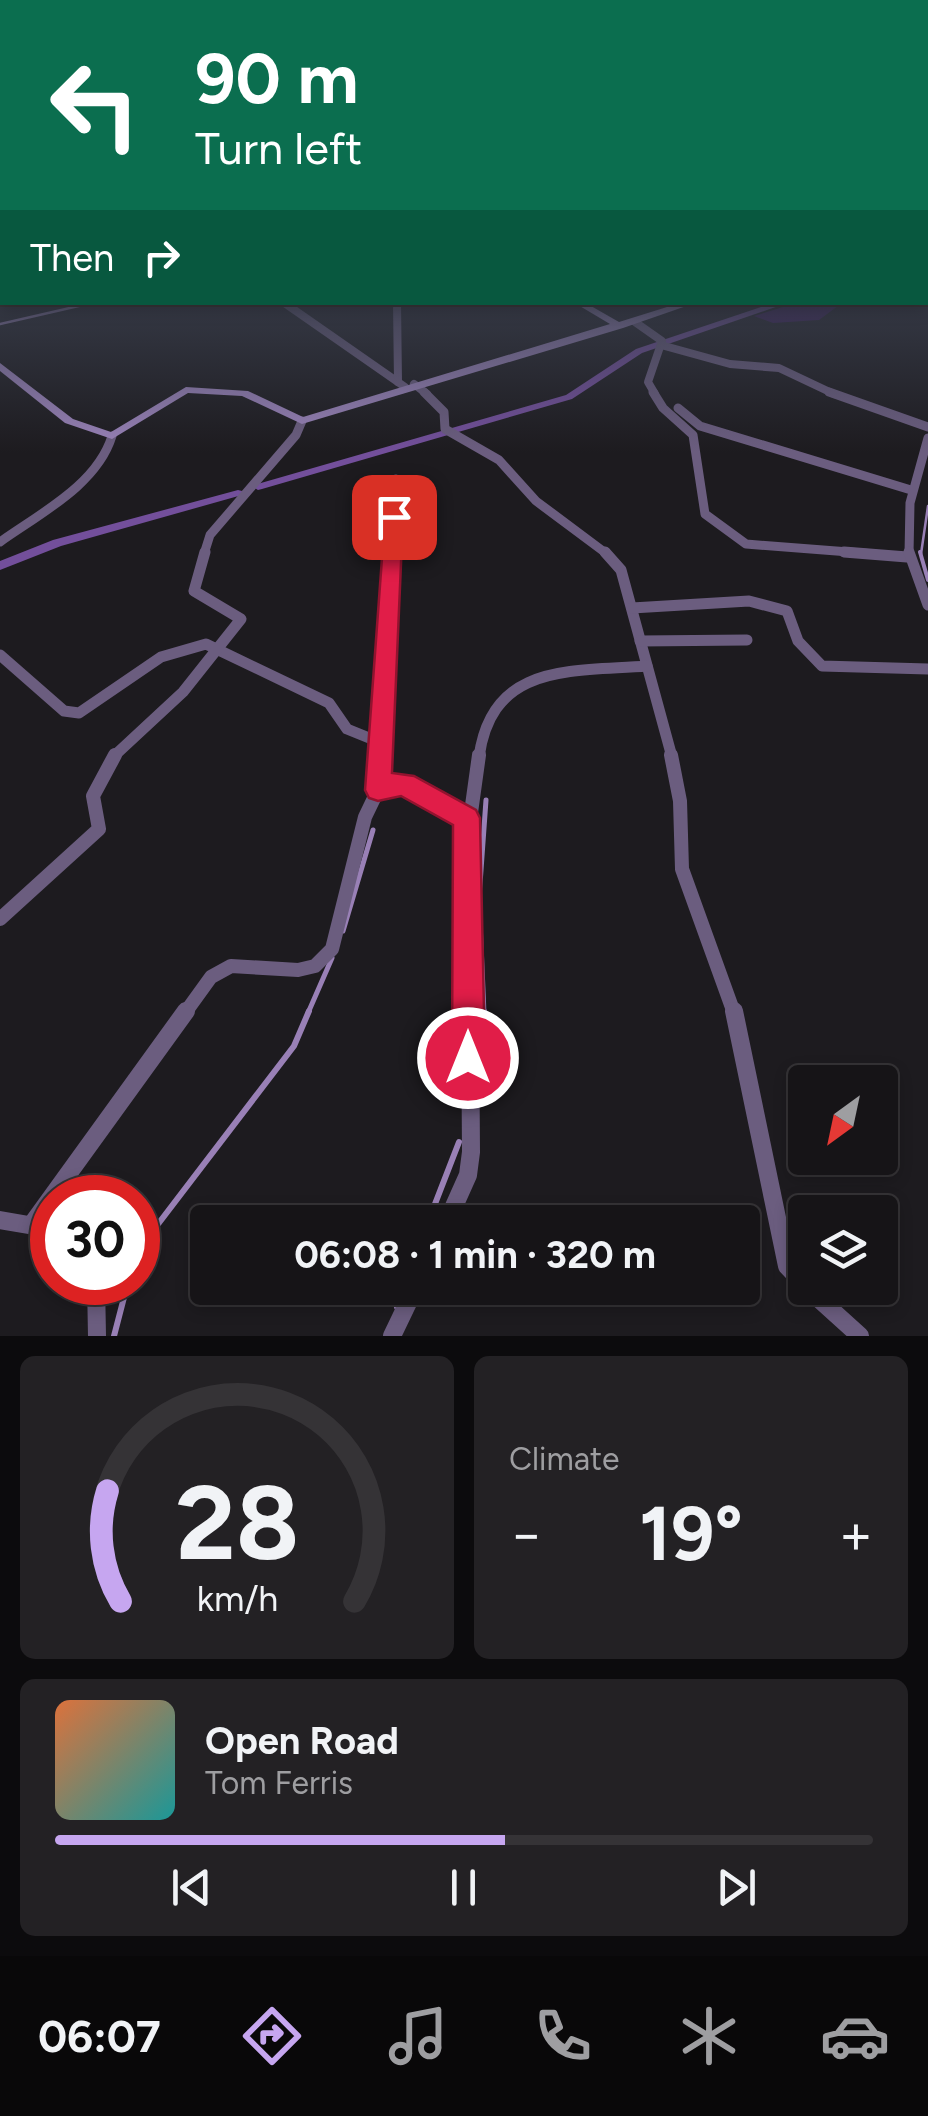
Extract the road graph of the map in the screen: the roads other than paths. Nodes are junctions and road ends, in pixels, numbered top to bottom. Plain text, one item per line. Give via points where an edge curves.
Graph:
1 (323, 328) edge
2 (400, 328) edge
3 (611, 328) edge
4 (643, 328) edge
5 (661, 346) junction
6 (0, 366) edge
7 (406, 384) junction
8 (678, 408) dead end
9 (302, 421) junction
10 (928, 427) edge
11 (112, 436) junction
12 (928, 438) edge
13 (925, 456) edge
14 (396, 479) dead end
15 (911, 490) junction
16 (0, 542) edge
17 (907, 558) junction
18 (928, 605) edge
19 (632, 608) junction
20 (747, 640) dead end
21 (640, 641) junction
22 (218, 647) junction
23 (0, 655) edge
24 (647, 666) junction
25 (928, 669) edge
26 (384, 744) junction
27 (378, 790) junction
28 (469, 827) junction
29 (0, 920) edge
30 (67, 1175) edge
31 (454, 1205) edge
32 (0, 1220) edge
33 (30, 1224) edge
34 (788, 1266) edge
35 (97, 1305) edge
36 (407, 1305) edge
37 (827, 1305) edge
38 (98, 1336) edge
39 (392, 1336) edge
40 (860, 1336) edge

1 - 7 street
2 - 7 street
3 - 7 street
4 - 5 street
5 - 10 street via 730,364 779,368 857,405
5 - 17 street via 648,382 663,408 693,435 705,514 746,544
6 - 11 street via 69,421
7 - 9 street
7 - 19 street via 444,412 450,434 488,452 536,501 602,549 621,570
8 - 15 street via 700,426
9 - 11 street via 244,393 186,390
9 - 22 street via 210,536 194,591 241,619
11 - 16 street via 86,477
12 - 13 street
13 - 15 street
14 - 26 street
15 - 17 street
17 - 18 street
19 - 21 street
19 - 25 street via 766,602 788,611 798,641 822,666
20 - 21 street
21 - 24 street
22 - 23 street via 178,649 79,713 64,711
22 - 26 street via 329,704 347,729
22 - 29 street via 183,692 115,754 93,796 99,829
24 - 28 street via 541,674 512,690 489,717
24 - 34 street via 680,801 682,869 734,1012
26 - 27 street
27 - 28 street via 405,784 452,807
27 - 30 street via 332,950 298,970 231,966 211,976
28 - 31 street via 471,1152
32 - 33 street
35 - 38 street
36 - 39 street
37 - 40 street

